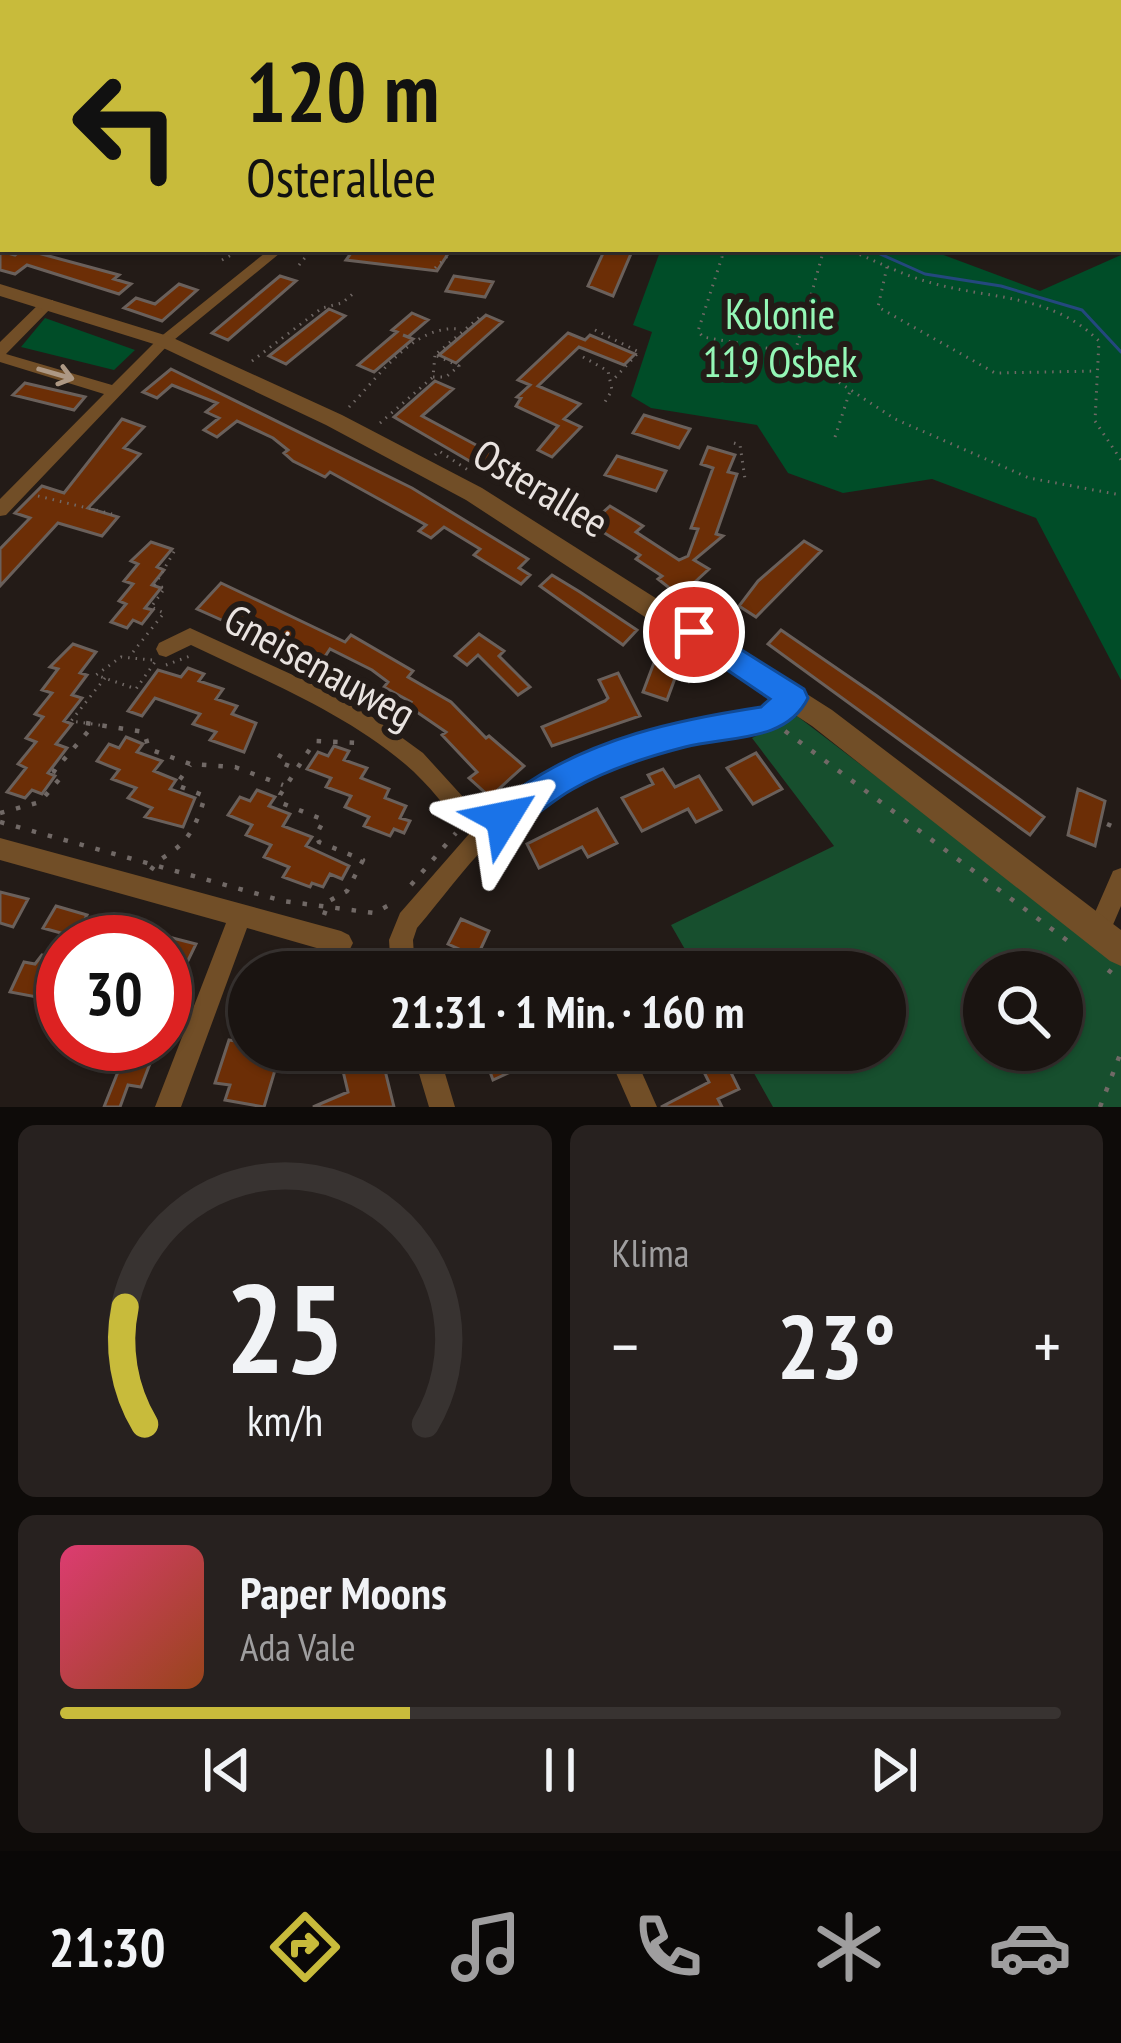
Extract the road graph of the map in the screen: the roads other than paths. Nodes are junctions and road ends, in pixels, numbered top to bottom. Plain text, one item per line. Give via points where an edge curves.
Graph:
1 (274, 252) edge
2 (0, 290) edge
3 (48, 303) junction
4 (164, 340) junction
5 (0, 354) edge
6 (113, 391) junction
7 (0, 510) edge
8 (173, 643) road end
9 (793, 698) junction
10 (476, 826) junction
11 (0, 849) edge
12 (1121, 879) edge
13 (241, 915) junction
14 (341, 943) road end
15 (401, 951) edge
16 (1101, 951) edge
17 (431, 1071) edge
18 (627, 1071) edge
19 (640, 1105) edge
20 (168, 1107) edge
21 (442, 1107) edge

1 - 4 street
2 - 3 street, Osterallee
3 - 4 street, Osterallee
3 - 5 street
4 - 6 street
4 - 9 street, Osterallee via 474,494
5 -> 6 street
6 - 7 street
8 - 10 street, Gneisenauweg via 213,644 372,727 416,760
9 - 10 street via 769,719 614,753
9 - 16 street, Osterallee
10 - 15 street via 408,921
11 - 13 street
12 - 16 street
13 - 14 street
13 - 20 street
17 - 21 street
18 - 19 street

